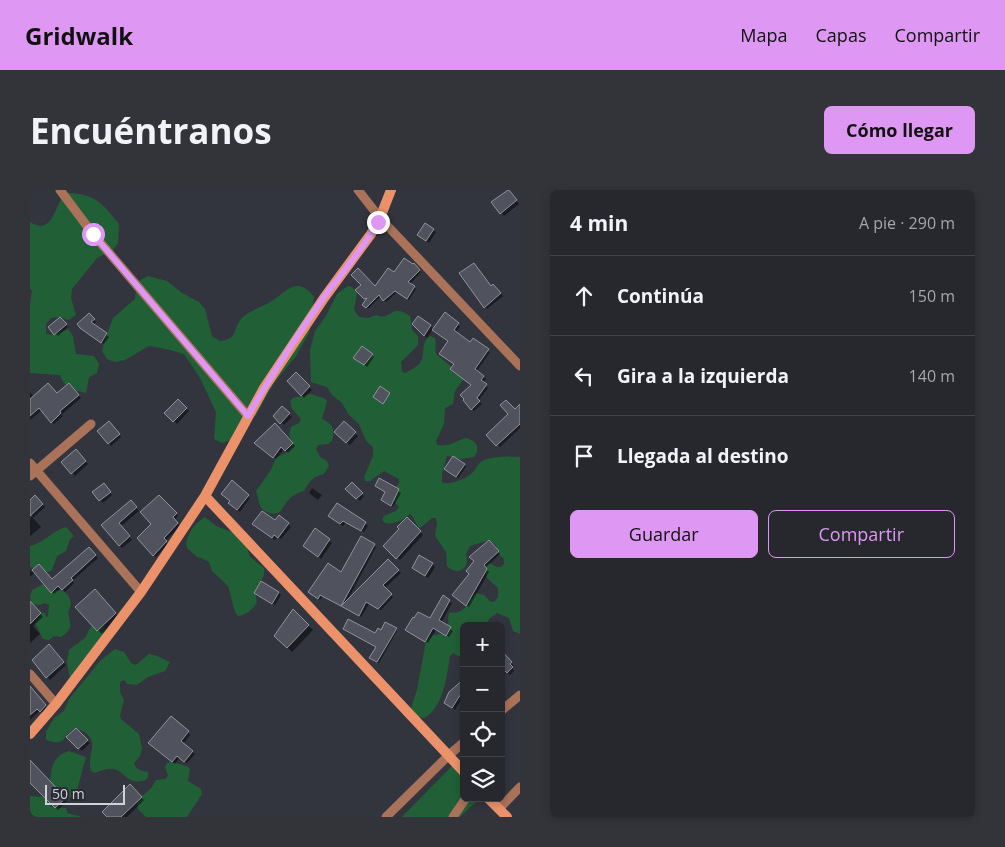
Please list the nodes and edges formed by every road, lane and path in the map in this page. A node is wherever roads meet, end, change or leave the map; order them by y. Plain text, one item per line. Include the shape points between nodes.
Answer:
1 (60, 190) edge
2 (358, 190) edge
3 (391, 190) edge
4 (380, 218) junction
5 (520, 366) edge
6 (248, 416) junction
7 (91, 424) dead end
8 (30, 463) edge
9 (33, 473) edge
10 (205, 496) junction
11 (141, 592) junction
12 (30, 674) edge
13 (520, 695) edge
14 (56, 704) junction
15 (505, 708) edge
16 (30, 734) edge
17 (460, 745) edge
18 (449, 755) junction
19 (460, 767) edge
20 (520, 787) edge
21 (463, 802) edge
22 (492, 802) edge
23 (499, 809) junction
24 (386, 817) edge
25 (452, 817) edge
26 (507, 817) edge

1 - 6 street via 93,234
2 - 4 street
3 - 4 street
4 - 5 street
4 - 6 street via 290,348
6 - 10 street
7 - 9 street
8 - 9 street
9 - 11 street
10 - 11 street
10 - 18 street
11 - 14 street
12 - 14 street
13 - 15 street
14 - 16 street
17 - 18 street
18 - 19 street
18 - 24 street
20 - 23 street
21 - 25 street
22 - 23 street
23 - 26 street

